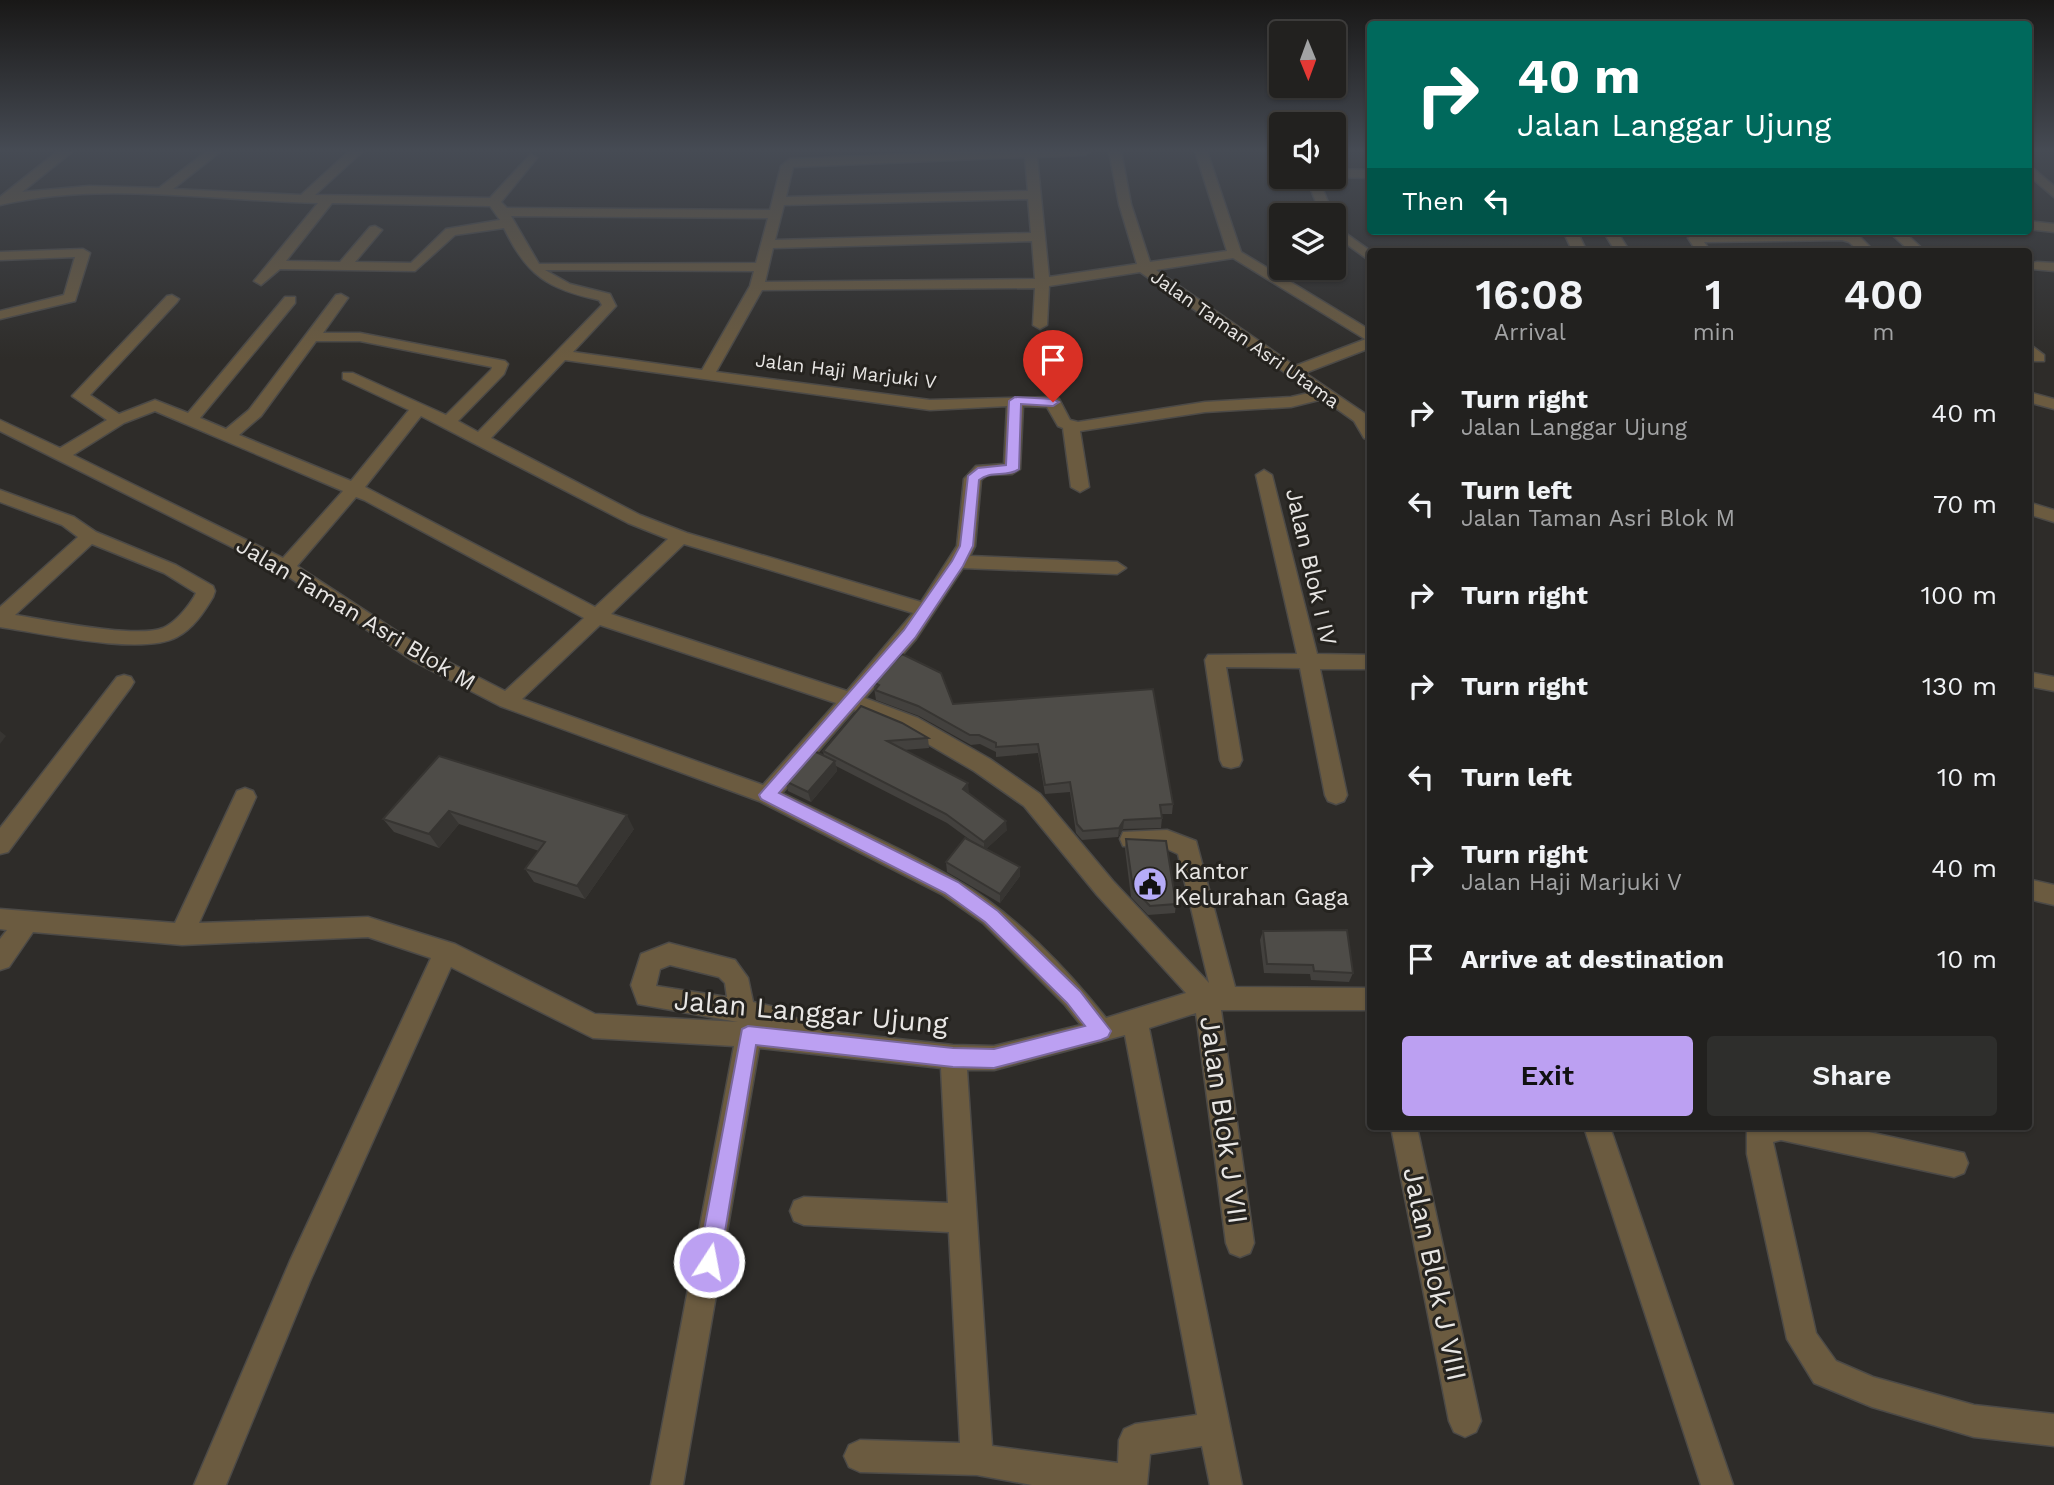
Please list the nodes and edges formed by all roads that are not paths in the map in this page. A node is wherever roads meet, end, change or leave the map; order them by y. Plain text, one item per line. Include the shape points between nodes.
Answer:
1 (311, 220) edge
2 (482, 220) edge
3 (506, 220) edge
4 (774, 220) edge
5 (1036, 220) edge
6 (1130, 220) edge
7 (1224, 220) edge
8 (2032, 225) edge
9 (2054, 228) edge
10 (375, 230) dead end
11 (1900, 235) edge
12 (1613, 236) dead end
13 (1037, 237) junction
14 (1776, 237) junction
15 (1346, 238) edge
16 (767, 244) junction
17 (1620, 248) edge
18 (1701, 248) edge
19 (1786, 248) edge
20 (1864, 248) edge
21 (1914, 248) edge
22 (1235, 254) junction
23 (1367, 255) edge
24 (0, 256) edge
25 (276, 265) junction
26 (545, 266) dead end
27 (2037, 266) dead end
28 (762, 267) junction
29 (2054, 267) edge
30 (342, 268) junction
31 (1144, 269) junction
32 (1042, 280) junction
33 (261, 281) dead end
34 (757, 286) junction
35 (341, 298) dead end
36 (173, 299) dead end
37 (290, 300) dead end
38 (0, 315) edge
39 (1040, 325) dead end
40 (1367, 334) edge
41 (309, 337) junction
42 (1367, 344) edge
43 (559, 355) junction
44 (1293, 372) junction
45 (708, 373) junction
46 (348, 376) dead end
47 (1323, 394) junction
48 (2032, 398) edge
49 (1015, 401) junction
50 (2054, 404) edge
51 (419, 408) junction
52 (1366, 418) edge
53 (191, 419) junction
54 (118, 420) junction
55 (447, 423) junction
56 (0, 425) edge
57 (1072, 426) junction
58 (229, 435) junction
59 (481, 439) junction
60 (62, 454) junction
61 (1264, 475) dead end
62 (1080, 487) dead end
63 (354, 490) junction
64 (0, 496) edge
65 (2032, 509) edge
66 (2054, 516) edge
67 (90, 536) junction
68 (681, 537) junction
69 (958, 562) junction
70 (286, 567) junction
71 (1117, 568) dead end
72 (926, 610) junction
73 (598, 617) junction
74 (0, 619) edge
75 (1309, 662) junction
76 (1367, 662) edge
77 (2032, 680) edge
78 (124, 682) dead end
79 (2054, 684) edge
80 (850, 700) junction
81 (507, 701) junction
82 (1231, 760) dead end
83 (767, 795) junction
84 (1336, 795) dead end
85 (245, 797) dead end
86 (1131, 839) edge
87 (0, 845) edge
88 (2032, 890) edge
89 (2054, 895) edge
90 (0, 919) edge
91 (27, 921) junction
92 (183, 934) junction
93 (446, 952) junction
94 (0, 959) edge
95 (1216, 997) junction
96 (1367, 999) edge
97 (1135, 1021) junction
98 (745, 1022) junction
99 (1101, 1031) junction
100 (953, 1058) junction
101 (1405, 1130) edge
102 (1598, 1130) edge
103 (1764, 1130) edge
104 (1795, 1130) edge
105 (1954, 1163) dead end
106 (804, 1211) dead end
107 (962, 1218) junction
108 (1240, 1243) dead end
109 (1465, 1422) dead end
110 (1216, 1428) junction
111 (2054, 1430) edge
112 (860, 1456) dead end
113 (977, 1459) junction
114 (210, 1485) edge
115 (667, 1485) edge
116 (1226, 1485) edge
117 (1717, 1485) edge

1 - 25 street
2 - 30 street via 451,232 415,267
3 - 43 street via 532,267 546,280 609,302
4 - 16 street
5 - 13 street
6 - 31 street, Jalan Taman Asri Utama
7 - 22 street
8 - 9 street
10 - 30 street
11 - 21 street
12 - 17 street
13 - 16 street
13 - 32 street
14 - 18 street via 1693,239
14 - 19 street
14 - 20 street via 1854,239
15 - 23 street
16 - 28 street
22 - 31 street
22 - 40 street
24 - 38 street via 83,253 70,298
25 - 30 street
25 - 33 street
26 - 28 street
27 - 29 street
28 - 34 street
31 - 32 street
31 - 44 street, Jalan Taman Asri Utama
32 - 34 street via 1026,285
32 - 39 street
34 - 45 street
35 - 41 street
36 - 54 street via 80,396
37 - 53 street
41 - 55 street via 360,337 500,364 499,371
41 - 58 street via 256,413
42 - 44 street
43 - 45 street, Jalan Haji Marjuki V
43 - 59 street
44 - 47 street, Jalan Taman Asri Utama
45 - 49 street, Jalan Haji Marjuki V via 920,405
46 - 51 street
47 - 52 street, Jalan Taman Asri Utama
47 - 57 street via 1291,402 1205,407
48 - 50 street
49 - 57 street, Jalan Haji Marjuki V via 1053,402 1064,423
49 - 69 street via 1012,469 982,470 973,479 966,546
51 - 55 street
51 - 63 street
53 - 54 street via 155,405
53 - 58 street
54 - 60 street
55 - 59 street
56 - 60 street, Jalan Taman Asri Blok M
57 - 62 street
58 - 63 street
59 - 68 street via 634,519
60 - 70 street, Jalan Taman Asri Blok M
61 - 75 street, Jalan Blok I IV
63 - 70 street
63 - 73 street
64 - 67 street via 68,521
65 - 66 street
67 - 74 street
67 - 74 street via 170,569 206,591 177,628 165,635 110,634
68 - 72 street
68 - 73 street
69 - 71 street
69 - 72 street
70 - 81 street, Jalan Taman Asri Blok M via 420,656
72 - 80 street
73 - 80 street
73 - 81 street
75 - 76 street
75 - 82 street, Jalan Blok I IV via 1215,660
75 - 84 street
77 - 79 street
78 - 87 street
80 - 83 street
80 - 95 street via 911,724 1032,800 1105,888
81 - 83 street, Jalan Taman Asri Blok M
83 - 99 street, Jalan Taman Asri Blok M via 951,888 981,909 1074,997
85 - 92 street
86 - 95 street, Jalan Blok J VII via 1167,839 1188,848
88 - 89 street
90 - 91 street, Jalan Langgar Ujung
91 - 92 street, Jalan Langgar Ujung
91 - 94 street
92 - 93 street, Jalan Langgar Ujung via 368,927
93 - 98 street, Jalan Langgar Ujung via 593,1026
93 - 114 street via 300,1271
95 - 96 street, Jalan Langgar Ujung
95 - 97 street, Jalan Langgar Ujung
95 - 108 street, Jalan Blok J VII
97 - 99 street, Jalan Langgar Ujung
97 - 110 street
98 - 100 street, Jalan Langgar Ujung via 810,1041
98 - 115 street
99 - 100 street, Jalan Langgar Ujung via 994,1058
100 - 107 street
101 - 109 street, Jalan Blok J VIII
102 - 117 street
103 - 111 street via 1759,1131 1761,1154 1802,1339 1825,1372 1872,1392 1974,1420
104 - 105 street
106 - 107 street
107 - 113 street
110 - 113 street via 1135,1440 1133,1480
110 - 116 street
112 - 113 street

